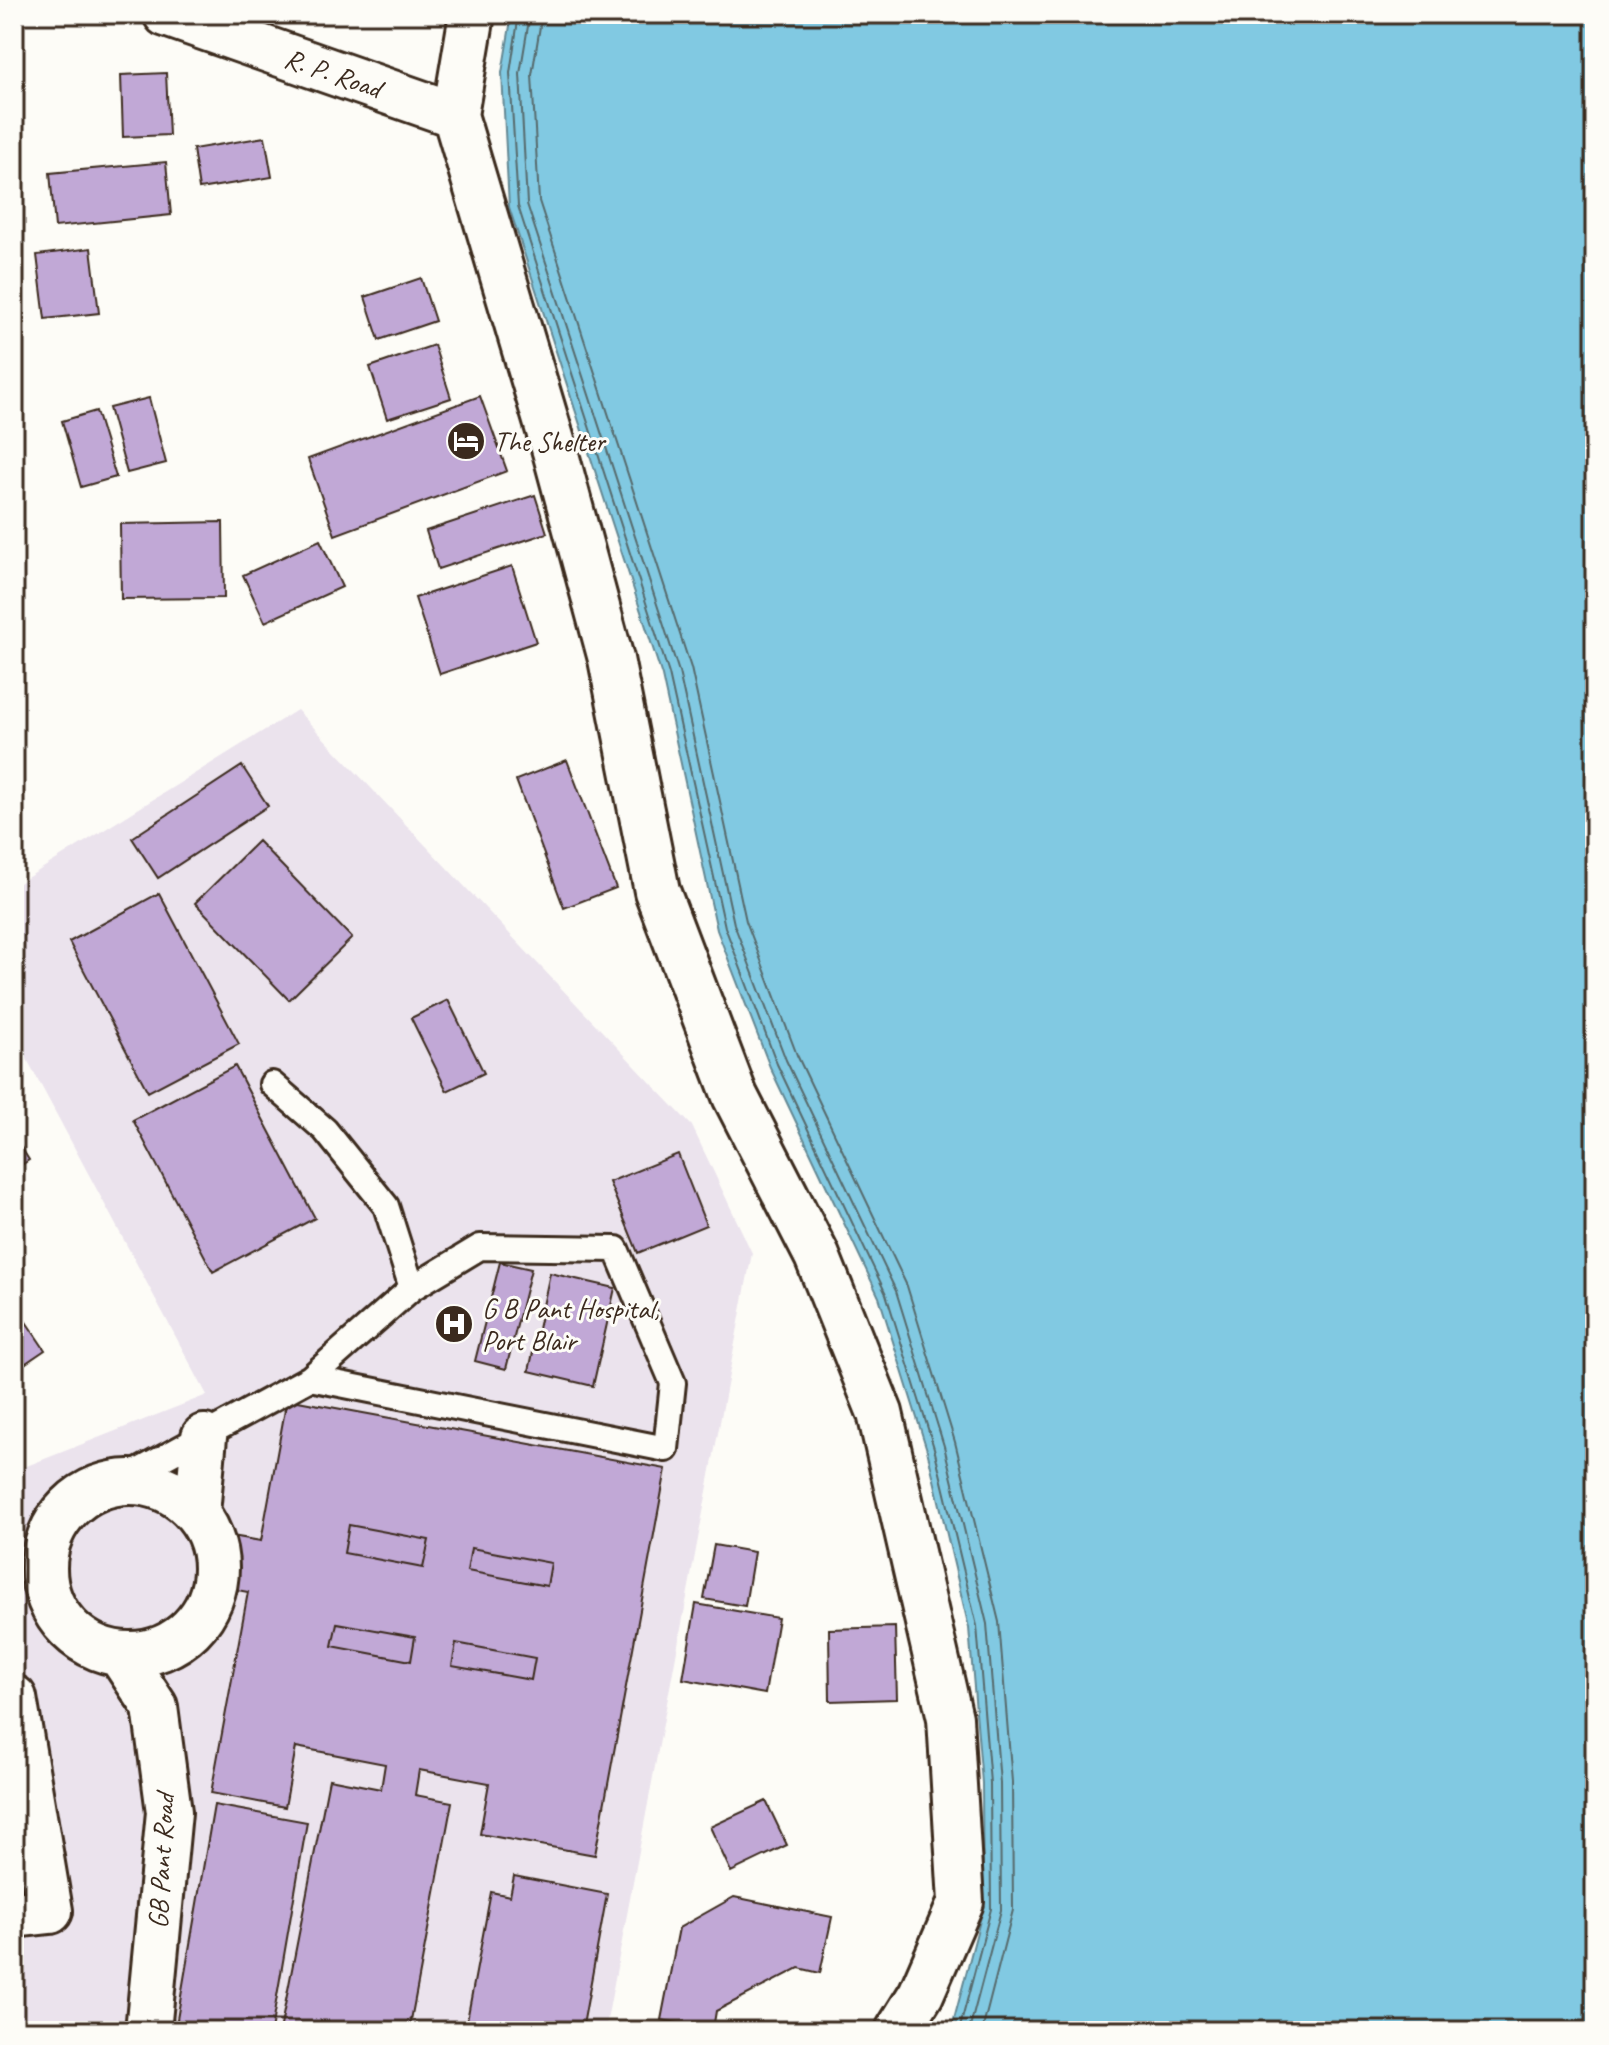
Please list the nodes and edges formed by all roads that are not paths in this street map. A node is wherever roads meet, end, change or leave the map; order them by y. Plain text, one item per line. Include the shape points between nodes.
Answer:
1 (166, 14) edge
2 (472, 14) edge
3 (455, 115) junction
4 (272, 1084) dead end
5 (412, 1288) junction
6 (310, 1378) junction
7 (204, 1437) junction
8 (119, 1482) junction
9 (197, 1513) junction
10 (30, 1588) edge
11 (120, 1654) junction
12 (14, 1698) edge
13 (14, 1915) edge
14 (148, 2031) edge
15 (898, 2031) edge

1 - 3 street, R. P. Road
2 - 3 street
3 - 15 street via 611,659 657,891 735,1096 817,1256 880,1413 950,1718 961,1902 921,1994
4 - 5 lane via 325,1130 386,1206
5 - 6 lane
5 - 6 lane via 480,1247 616,1249 673,1383 666,1449
6 - 7 lane
7 - 8 lane
7 - 9 street
8 - 9 street via 147,1483 175,1494
8 - 10 street via 91,1491 67,1509
9 - 11 street via 211,1538 217,1567 212,1596 198,1622 176,1642 150,1653
10 - 11 street via 74,1634 96,1648
11 - 14 street, GB Pant Road via 155,1707 169,1812
12 - 13 street via 50,1911

